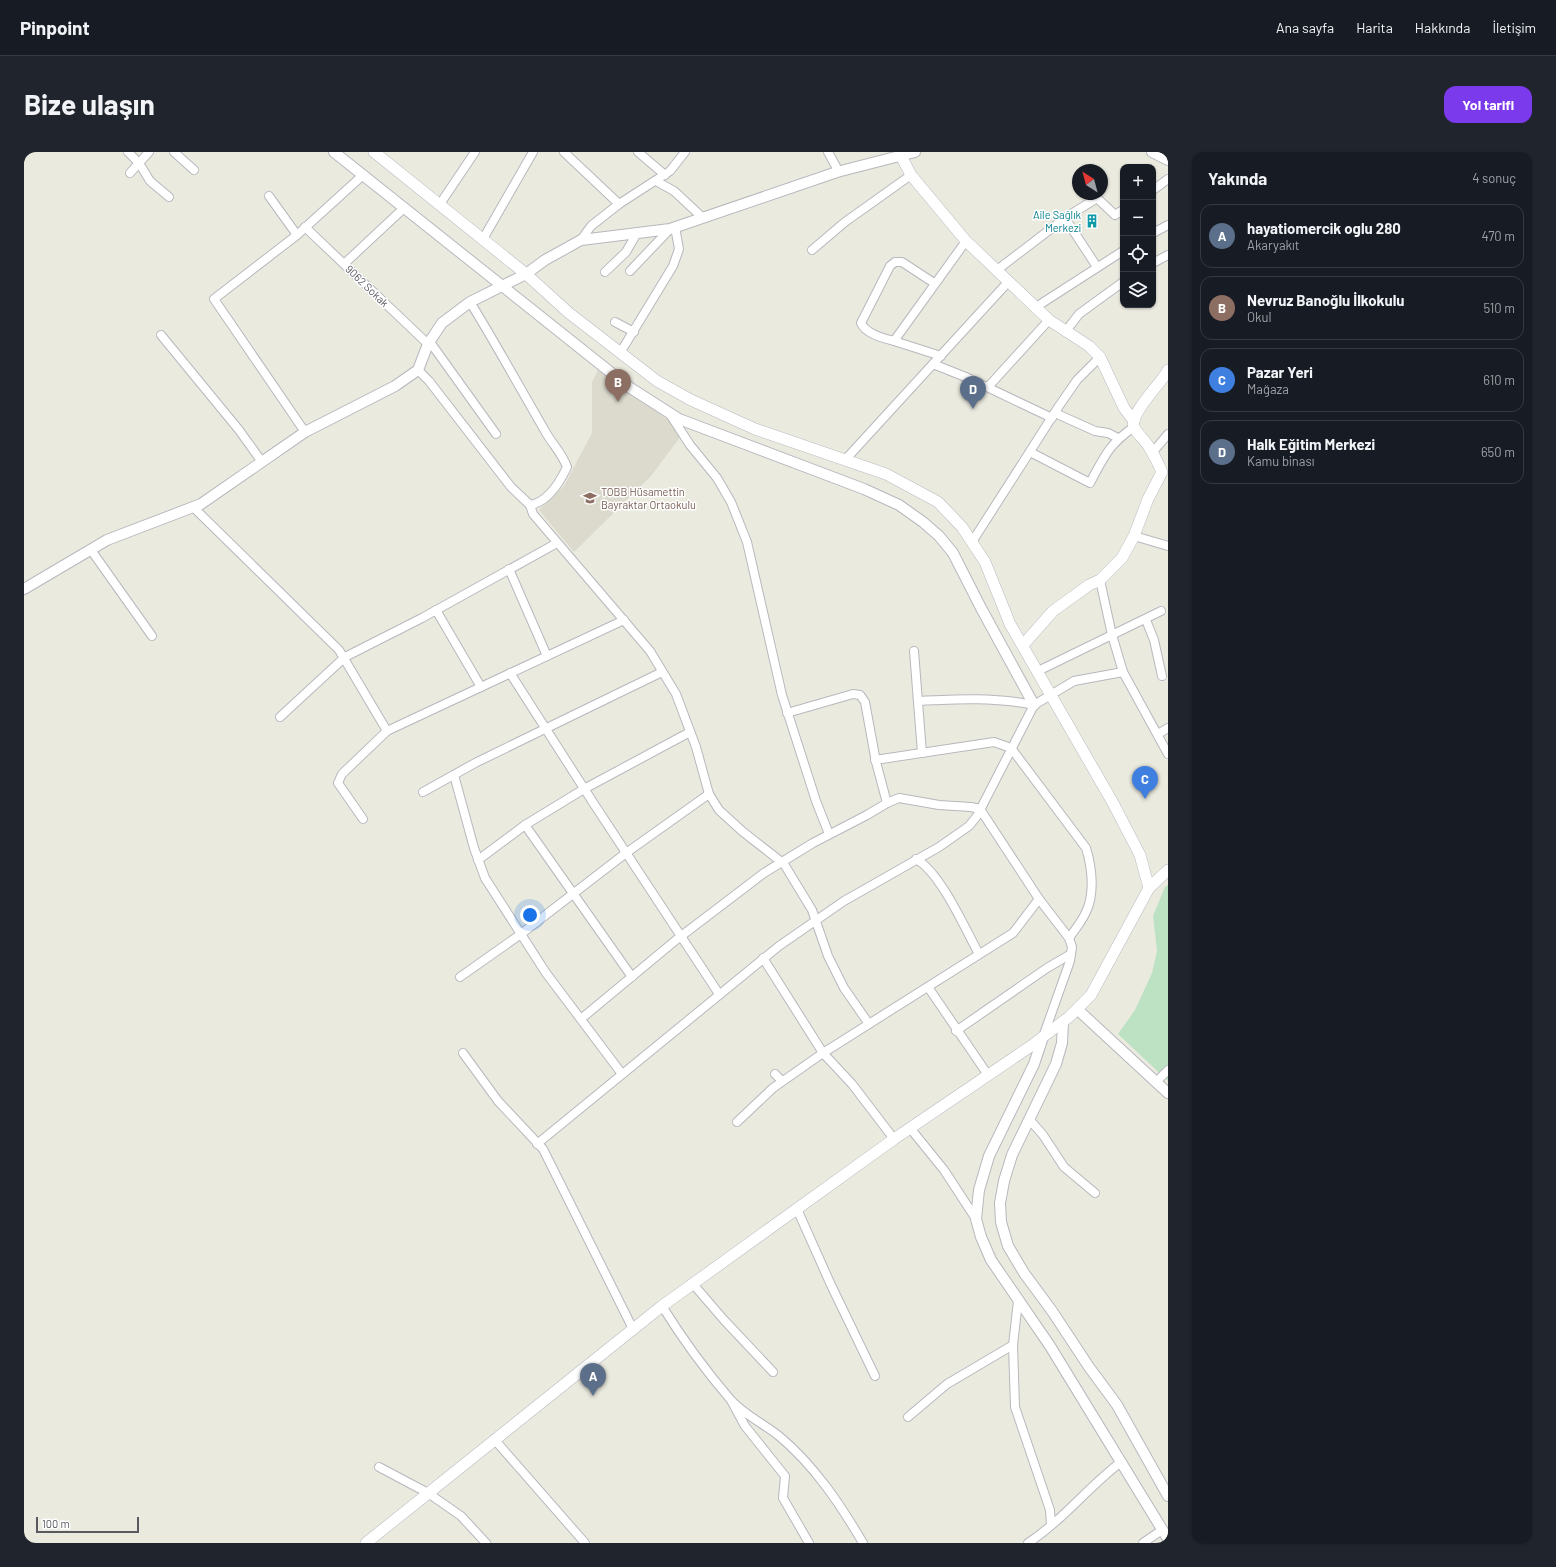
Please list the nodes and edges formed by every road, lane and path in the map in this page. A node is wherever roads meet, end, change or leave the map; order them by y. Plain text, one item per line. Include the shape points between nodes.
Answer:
1 (128, 152) edge
2 (149, 152) edge
3 (174, 152) edge
4 (334, 152) edge
5 (374, 152) edge
6 (475, 152) edge
7 (533, 152) edge
8 (564, 152) edge
9 (638, 152) edge
10 (684, 152) edge
11 (828, 152) edge
12 (915, 152) edge
13 (1152, 152) edge
14 (901, 154) edge
15 (1168, 160) edge
16 (139, 163) junction
17 (194, 170) dead end
18 (840, 172) junction
19 (130, 173) dead end
20 (363, 175) junction
21 (666, 175) junction
22 (911, 175) junction
23 (1168, 179) edge
24 (656, 181) junction
25 (1156, 188) edge
26 (270, 196) dead end
27 (169, 197) dead end
28 (440, 204) junction
29 (619, 204) junction
30 (404, 208) junction
31 (1120, 212) edge
32 (703, 218) junction
33 (1065, 218) junction
34 (1168, 225) edge
35 (306, 227) junction
36 (672, 228) junction
37 (1156, 231) edge
38 (637, 233) junction
39 (297, 235) junction
40 (483, 239) junction
41 (580, 240) junction
42 (966, 241) junction
43 (812, 250) dead end
44 (1120, 253) edge
45 (1168, 254) edge
46 (1156, 262) edge
47 (344, 264) junction
48 (1097, 267) junction
49 (997, 270) junction
50 (630, 271) dead end
51 (605, 272) dead end
52 (526, 274) junction
53 (1009, 281) junction
54 (934, 283) junction
55 (1120, 284) edge
56 (501, 285) junction
57 (470, 302) junction
58 (1036, 307) junction
59 (1049, 320) junction
60 (615, 322) dead end
61 (1066, 331) junction
62 (634, 332) junction
63 (160, 335) dead end
64 (894, 341) junction
65 (429, 343) junction
66 (620, 352) junction
67 (941, 356) junction
68 (1100, 357) junction
69 (933, 364) junction
70 (418, 370) junction
71 (1168, 370) edge
72 (988, 387) junction
73 (670, 414) junction
74 (1053, 415) junction
75 (1134, 424) junction
76 (305, 432) junction
77 (496, 434) dead end
78 (1168, 434) edge
79 (1118, 438) junction
80 (1030, 452) junction
81 (1152, 453) junction
82 (845, 460) junction
83 (262, 462) junction
84 (1165, 471) edge
85 (530, 505) junction
86 (193, 507) junction
87 (1134, 536) junction
88 (972, 542) junction
89 (557, 543) junction
90 (1168, 546) edge
91 (91, 550) junction
92 (509, 569) junction
93 (1100, 580) junction
94 (24, 589) edge
95 (436, 610) junction
96 (1161, 611) dead end
97 (624, 620) junction
98 (1146, 620) junction
99 (1112, 635) junction
100 (152, 636) dead end
101 (1023, 645) junction
102 (914, 651) dead end
103 (547, 656) junction
104 (345, 657) junction
105 (1038, 671) junction
106 (662, 672) junction
107 (1123, 672) junction
108 (510, 673) junction
109 (1162, 676) dead end
110 (481, 687) junction
111 (1051, 693) junction
112 (918, 701) junction
113 (1034, 705) junction
114 (787, 713) junction
115 (280, 717) dead end
116 (1168, 728) edge
117 (546, 729) junction
118 (387, 731) junction
119 (690, 732) junction
120 (1158, 734) junction
121 (1011, 748) junction
122 (922, 752) junction
123 (1168, 754) edge
124 (875, 760) junction
125 (454, 774) junction
126 (584, 789) junction
127 (423, 792) dead end
128 (709, 794) junction
129 (888, 803) junction
130 (980, 810) junction
131 (364, 819) dead end
132 (525, 825) junction
133 (829, 834) junction
134 (626, 853) junction
135 (478, 860) junction
136 (916, 860) junction
137 (781, 862) junction
138 (1168, 870) edge
139 (1149, 888) junction
140 (572, 894) junction
141 (1039, 899) junction
142 (815, 920) junction
143 (521, 934) junction
144 (681, 936) junction
145 (1069, 938) junction
146 (979, 954) junction
147 (1071, 954) junction
148 (763, 958) junction
149 (460, 977) dead end
150 (632, 977) junction
151 (928, 987) junction
152 (719, 994) junction
153 (1077, 1009) junction
154 (582, 1018) junction
155 (1063, 1022) junction
156 (869, 1024) junction
157 (956, 1031) junction
158 (1043, 1037) junction
159 (463, 1053) dead end
160 (823, 1053) junction
161 (1168, 1070) edge
162 (622, 1074) junction
163 (775, 1074) dead end
164 (988, 1075) junction
165 (782, 1081) junction
166 (1156, 1082) junction
167 (1168, 1093) edge
168 (1029, 1119) junction
169 (737, 1122) dead end
170 (910, 1128) junction
171 (894, 1139) junction
172 (537, 1144) junction
173 (1095, 1193) dead end
174 (797, 1209) junction
175 (976, 1219) junction
176 (693, 1284) junction
177 (1018, 1301) junction
178 (662, 1306) junction
179 (633, 1329) junction
180 (1013, 1345) junction
181 (773, 1372) dead end
182 (875, 1376) dead end
183 (732, 1400) junction
184 (908, 1417) dead end
185 (494, 1439) junction
186 (1121, 1462) junction
187 (379, 1467) dead end
188 (428, 1493) junction
189 (1168, 1496) edge
190 (1051, 1525) junction
191 (1162, 1530) junction
192 (1168, 1539) edge
193 (366, 1543) edge
194 (486, 1543) edge
195 (584, 1543) edge
196 (809, 1543) edge
197 (863, 1543) edge
198 (1028, 1543) edge
199 (1143, 1543) edge

1 - 16 street
2 - 16 street
3 - 17 street
4 - 20 street
5 - 28 main road
6 - 28 street
7 - 40 street
8 - 29 street
9 - 21 street
10 - 21 street
11 - 18 street
12 - 14 street
13 - 15 street
14 - 18 street
14 - 22 main road
16 - 19 street
16 - 27 street via 150,181
18 - 32 street
20 - 30 street
20 - 35 street
21 - 24 street
22 - 42 main road
22 - 43 street via 844,222
23 - 25 street
24 - 29 street
24 - 32 street via 674,191
26 - 39 street
28 - 40 main road
29 - 41 street via 591,226
30 - 47 street
30 - 56 street
31 - 33 street via 1115,216 1097,198
32 - 36 street
33 - 48 street
33 - 49 street
34 - 37 street
35 - 39 street
35 - 47 street, 9062 Sokak
36 - 38 street
36 - 50 street
36 - 62 street via 679,249 673,266
38 - 41 street
38 - 51 street via 626,252
39 - 76 street via 214,299
40 - 52 main road
41 - 52 street
42 - 49 main road
42 - 54 street
44 - 48 street
45 - 46 street
47 - 65 street, 9062 Sokak
48 - 58 street
49 - 53 main road
52 - 56 street
52 - 66 main road via 569,313
53 - 58 main road
53 - 67 street
54 - 64 street
54 - 64 street via 902,262 895,262 890,266 861,323 863,328
55 - 61 street via 1079,314
56 - 57 street
56 - 73 street via 629,387
57 - 65 street via 442,323
57 - 85 street via 546,433 564,456 567,467 556,486
58 - 59 main road
59 - 61 main road
59 - 72 street
60 - 62 street
61 - 68 main road via 1089,346
62 - 66 street
63 - 83 street via 239,430
64 - 67 street
65 - 70 street
65 - 77 street, 9062 Sokak
66 - 82 main road via 658,382 690,400 755,429
67 - 69 street
68 - 74 street via 1077,380
68 - 75 main road
69 - 72 street
69 - 82 street
70 - 76 street via 395,386
70 - 85 street via 429,380 511,487
71 - 75 main road via 1141,406
72 - 74 street
73 - 113 street via 727,439 864,489 899,505 923,522 953,553
73 - 114 street via 690,445 717,478 731,502 747,542 764,624
74 - 79 street
74 - 80 street
75 - 79 street
75 - 81 main road
76 - 83 street
78 - 81 street
79 - 80 street via 1108,450 1090,483
80 - 88 street
81 - 84 main road
82 - 88 main road via 886,474 938,502 962,527
83 - 86 street
84 - 87 main road via 1148,499
85 - 89 street via 533,514
86 - 91 street via 108,540
86 - 104 street
87 - 90 street
87 - 93 main road via 1122,558
88 - 101 main road via 985,562 1010,624
89 - 92 street
89 - 97 street
91 - 94 street
91 - 100 street
92 - 95 street
92 - 103 street
93 - 99 street
93 - 101 main road via 1053,611
95 - 104 street
95 - 110 street
96 - 98 street
97 - 103 street
97 - 106 street via 650,651
98 - 99 street
98 - 109 street via 1154,640
99 - 105 street
99 - 107 street
101 - 105 main road
102 - 112 street
103 - 108 street
104 - 115 street
104 - 118 street
105 - 111 main road
106 - 117 street
106 - 119 street via 676,694
107 - 111 street via 1074,681
107 - 120 street
108 - 110 street
108 - 117 street
110 - 118 street
111 - 113 street
111 - 139 main road via 1140,855
112 - 113 street via 980,698
112 - 122 street
113 - 121 street
114 - 124 street via 853,694 860,695 865,702
114 - 133 street
116 - 120 street
117 - 125 street
117 - 126 street
118 - 131 street via 342,774 338,783
119 - 126 street
119 - 128 street
120 - 123 street
121 - 122 street via 994,742
121 - 130 street
121 - 145 street via 1086,848 1090,863 1090,899 1086,912
122 - 124 street
124 - 129 street
125 - 127 street
125 - 135 street
126 - 132 street
126 - 134 street
128 - 134 street
128 - 137 street via 719,810
129 - 130 street via 899,798
129 - 133 street
130 - 136 street via 969,826
130 - 141 street
132 - 135 street
132 - 140 street
133 - 137 street
134 - 140 street
134 - 144 street
135 - 143 street via 485,878
136 - 142 street
136 - 146 street via 925,864 950,899
137 - 142 street via 812,910
137 - 144 street
138 - 139 main road
139 - 153 main road via 1091,995
140 - 143 street
140 - 150 street
141 - 145 street
141 - 146 street via 1013,933
142 - 148 street
142 - 156 street via 828,956 844,988
143 - 149 street
143 - 154 street via 546,972
144 - 150 street
144 - 152 street
145 - 147 street
146 - 151 street
147 - 157 street
147 - 158 street
148 - 152 street
148 - 160 street
150 - 154 street
151 - 156 street
151 - 157 street
152 - 162 street
153 - 155 main road
153 - 166 street
154 - 162 street
155 - 158 main road
155 - 168 street via 1062,1043 1056,1064
156 - 160 street
157 - 164 street
158 - 164 main road
158 - 175 street via 1034,1064 989,1156 979,1190
159 - 172 street via 498,1101
160 - 165 street
160 - 171 street via 852,1084
161 - 166 street
162 - 172 street
163 - 165 street
164 - 170 main road
165 - 169 street
166 - 167 street
168 - 173 street via 1064,1167
168 - 189 street via 1012,1155 1000,1203 1008,1246 1024,1273 1117,1405
170 - 171 main road
170 - 175 street via 944,1170
171 - 174 main road
172 - 179 street via 543,1149 556,1173
174 - 176 main road
174 - 182 street
175 - 177 street via 991,1260
176 - 178 main road
176 - 181 street
177 - 180 street
177 - 186 street via 1050,1346
178 - 179 main road
178 - 183 street via 679,1333
179 - 185 main road
180 - 184 street via 947,1384
180 - 190 street via 1015,1408 1050,1510
183 - 196 street via 745,1426 785,1476 783,1498
183 - 197 street via 779,1437 812,1468
185 - 188 main road
185 - 195 street
186 - 190 street
186 - 191 street
187 - 188 street
188 - 193 main road
188 - 194 street via 461,1516
190 - 198 street
191 - 192 street
191 - 199 street

